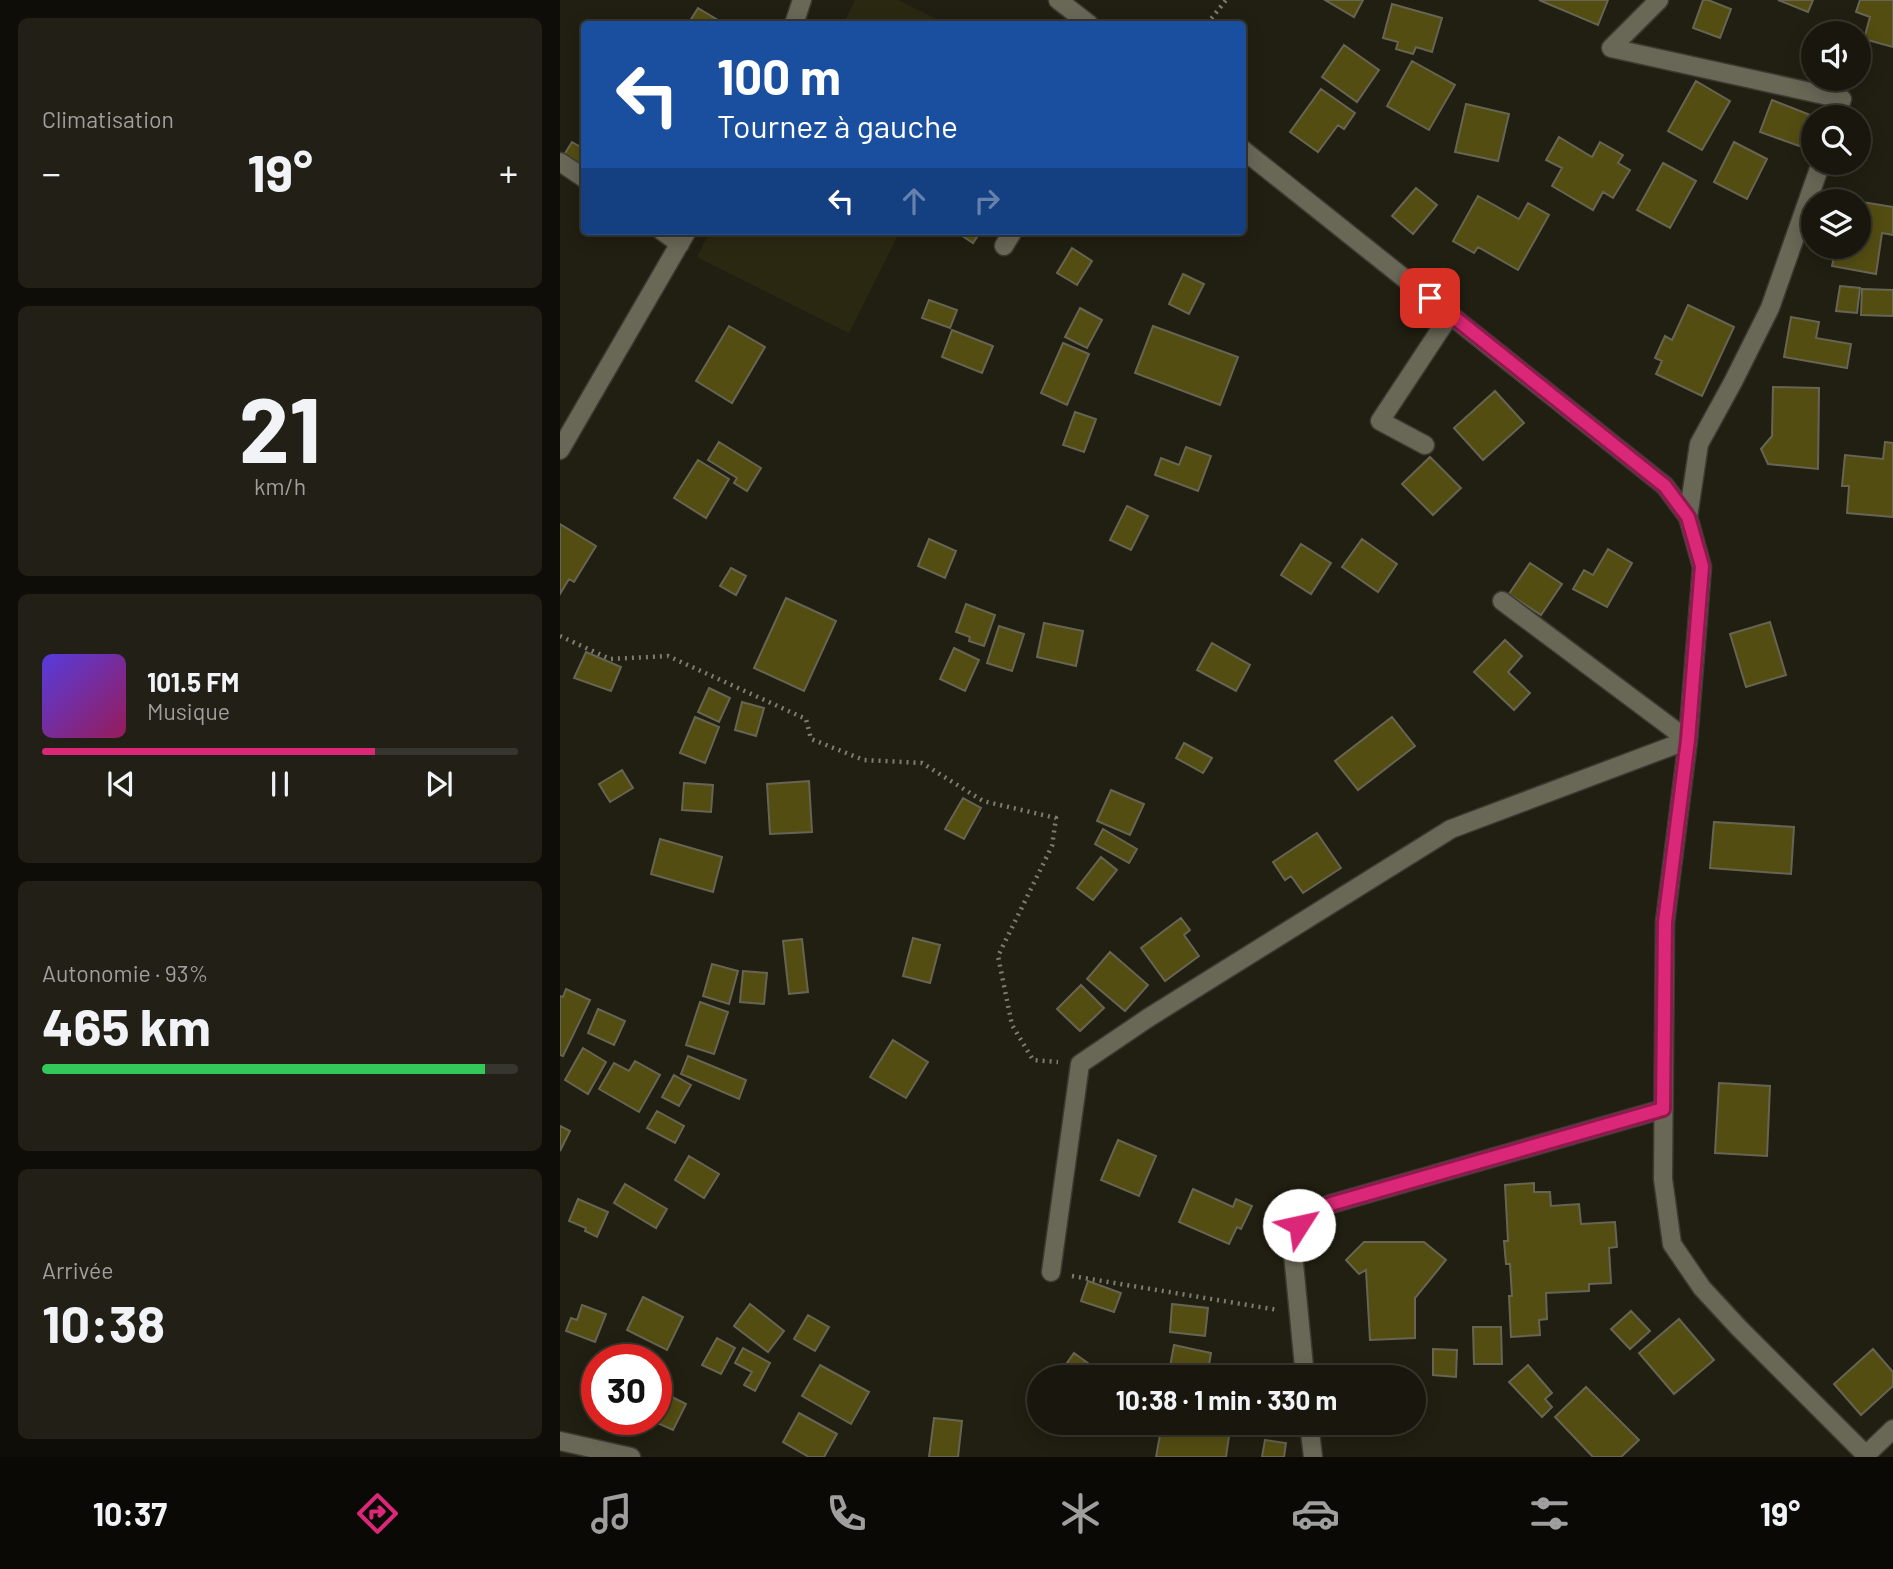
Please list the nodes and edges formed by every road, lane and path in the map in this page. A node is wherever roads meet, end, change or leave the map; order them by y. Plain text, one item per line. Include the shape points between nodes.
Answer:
1 (802, 0) edge
2 (1058, 0) edge
3 (1226, 0) edge
4 (1659, 0) edge
5 (795, 21) edge
6 (1085, 21) edge
7 (1209, 21) edge
8 (1840, 105) edge
9 (1246, 152) edge
10 (560, 162) edge
11 (1817, 175) edge
12 (581, 176) edge
13 (684, 237) edge
14 (1450, 315) junction
15 (1425, 445) dead end
16 (560, 450) edge
17 (1688, 517) junction
18 (1502, 601) dead end
19 (560, 636) edge
20 (1688, 740) junction
21 (1080, 1064) junction
22 (1663, 1109) junction
23 (1051, 1272) joint
24 (1298, 1313) junction
25 (1304, 1365) edge
26 (1893, 1429) edge
27 (1310, 1435) edge
28 (560, 1441) edge
29 (1867, 1456) edge
30 (631, 1457) edge
31 (1313, 1457) edge

1 - 5 street
2 - 6 street
3 - 7 path
4 - 8 street via 1611,48 1842,99
9 - 14 street
10 - 12 street
11 - 17 street via 1770,308 1699,444
13 - 16 street
14 - 15 street via 1380,421
14 - 17 street via 1665,486
17 - 20 street via 1702,566
18 - 20 street
19 - 21 path via 610,659 668,656 806,719 810,739 864,760 922,763 983,801 1056,818 1052,846 998,956 1012,1025 1033,1060
20 - 21 street via 1451,829
20 - 22 street via 1665,922
21 - 23 street
22 - 24 street via 1313,1211 1299,1225 1292,1243
22 - 29 street via 1663,1179 1672,1244 1702,1288
23 - 24 path
24 - 25 street
26 - 29 street
27 - 31 street
28 - 30 street

